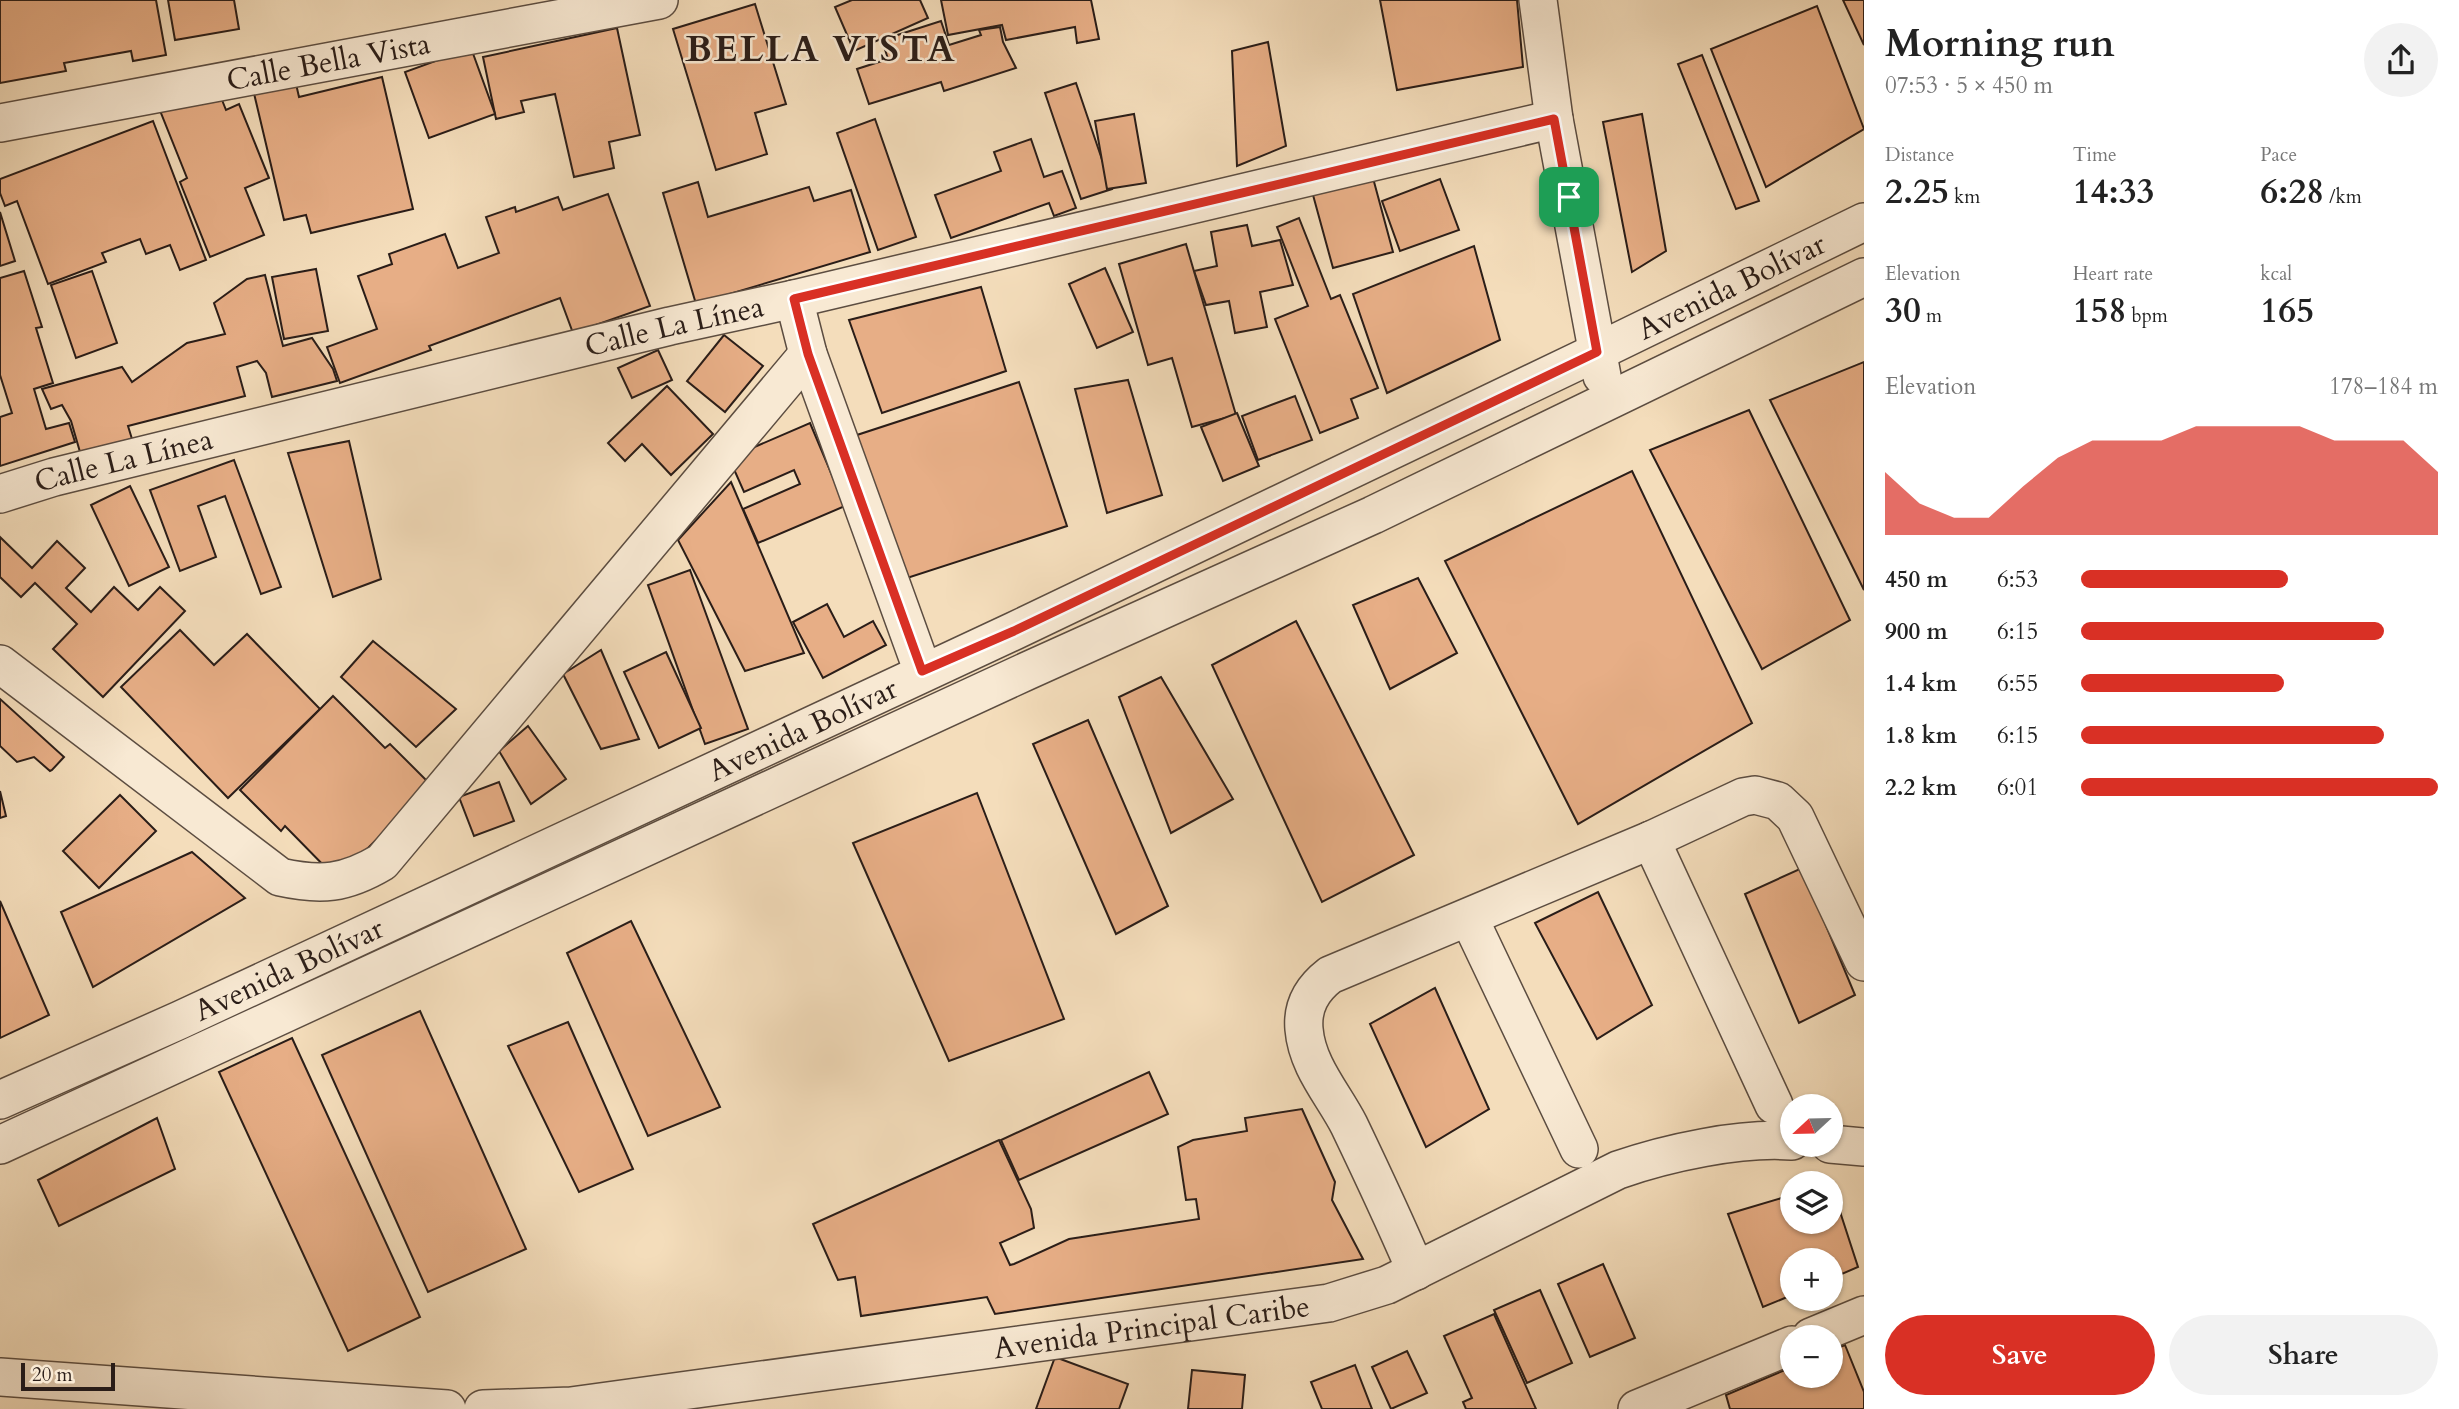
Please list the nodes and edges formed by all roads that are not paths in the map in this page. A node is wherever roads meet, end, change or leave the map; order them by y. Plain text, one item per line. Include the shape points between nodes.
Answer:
1 (659, 0) edge
2 (1538, 0) edge
3 (1554, 119) junction
4 (0, 123) edge
5 (1864, 222) edge
6 (1861, 285) edge
7 (794, 299) junction
8 (1597, 352) junction
9 (808, 354) junction
10 (1607, 401) junction
11 (0, 494) edge
12 (0, 664) edge
13 (922, 671) junction
14 (1651, 840) junction
15 (1469, 918) junction
16 (1864, 962) edge
17 (0, 1100) edge
18 (1774, 1105) dead end
19 (1780, 1141) edge
20 (0, 1145) edge
21 (1843, 1145) edge
22 (1864, 1147) edge
23 (1579, 1149) dead end
24 (1416, 1271) junction
25 (1864, 1315) edge
26 (1840, 1325) edge
27 (1780, 1350) edge
28 (0, 1377) edge
29 (447, 1409) edge
30 (483, 1409) edge
31 (1637, 1409) edge

1 - 4 street, Calle Bella Vista
2 - 3 street
3 - 7 street, Calle La Línea
3 - 8 street
5 - 8 street, Avenida Bolívar
6 - 10 street, Avenida Bolívar
7 - 9 street
7 - 11 street, Calle La Línea via 81,470
8 - 10 street
8 - 13 street, Avenida Bolívar
9 - 12 street via 382,862 345,881 318,884 280,877
9 - 13 street
10 - 20 street, Avenida Bolívar via 1373,515
13 - 17 street, Avenida Bolívar
14 - 15 street
14 - 16 street via 1743,797 1777,801 1795,817
14 - 18 street
15 - 23 street
15 - 24 street via 1330,975 1313,990 1304,1014 1311,1059 1348,1122
19 - 24 street, Avenida Principal Caribe via 1742,1142 1644,1161
21 - 22 street
24 - 30 street, Avenida Principal Caribe via 1329,1303 571,1406
25 - 26 street
27 - 31 street
28 - 29 street

